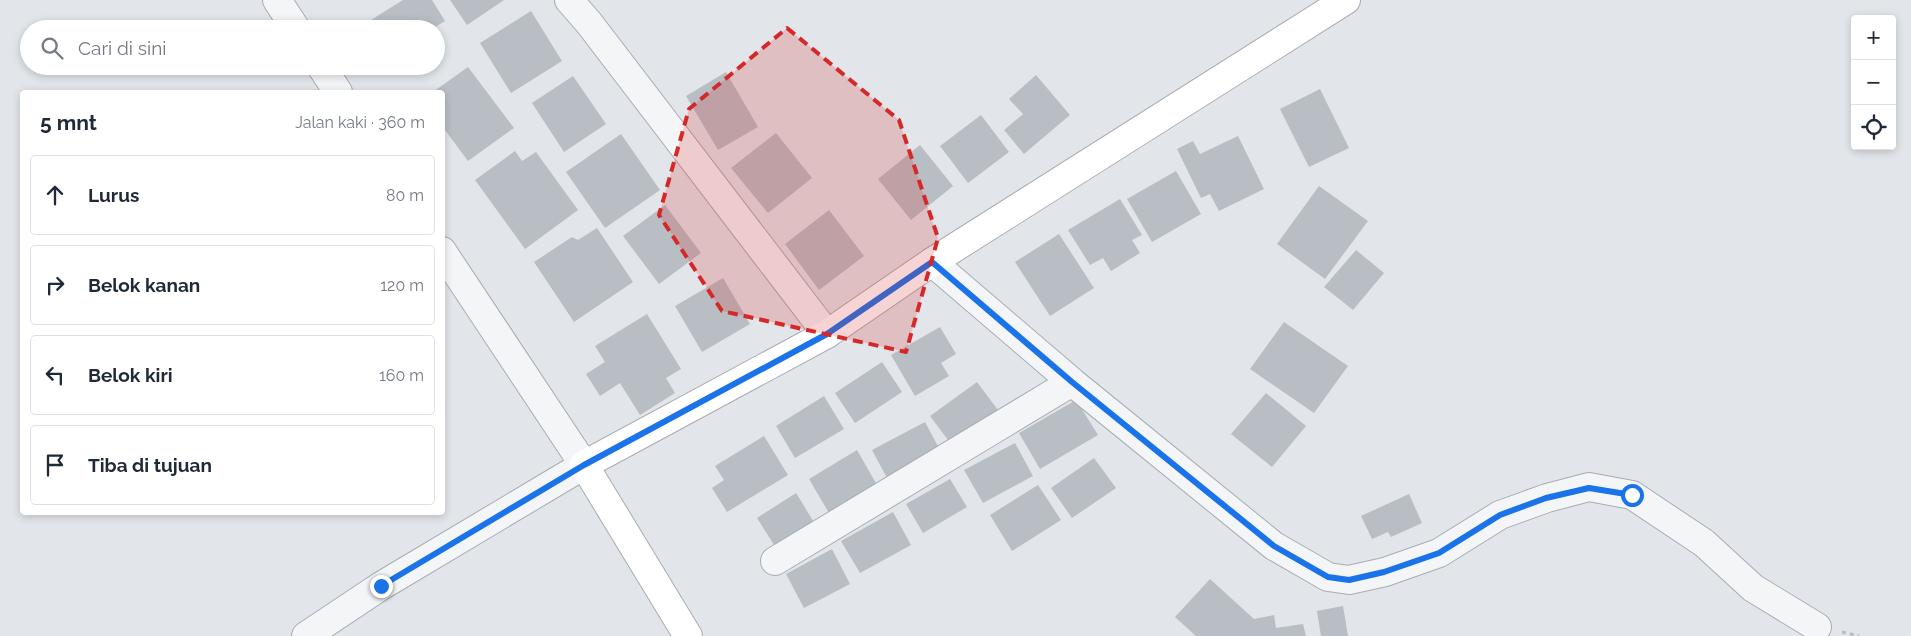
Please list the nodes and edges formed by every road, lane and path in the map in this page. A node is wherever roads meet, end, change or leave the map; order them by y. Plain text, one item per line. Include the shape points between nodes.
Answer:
1 (277, 0) edge
2 (569, 0) edge
3 (1346, 0) edge
4 (290, 20) edge
5 (327, 75) edge
6 (337, 90) edge
7 (445, 256) edge
8 (932, 262) junction
9 (827, 334) junction
10 (1072, 382) junction
11 (584, 465) junction
12 (775, 561) dead end
13 (1817, 627) dead end
14 (306, 636) edge
15 (688, 636) edge

1 - 4 street
2 - 9 street
3 - 8 main road
5 - 6 street
7 - 11 street
8 - 9 main road
8 - 10 street
9 - 11 main road
10 - 12 street
10 - 13 street via 1274,546 1328,577 1349,580 1384,572 1439,553 1500,515 1546,498 1589,488 1632,495 1704,542 1753,588
11 - 14 street via 381,586
11 - 15 main road

